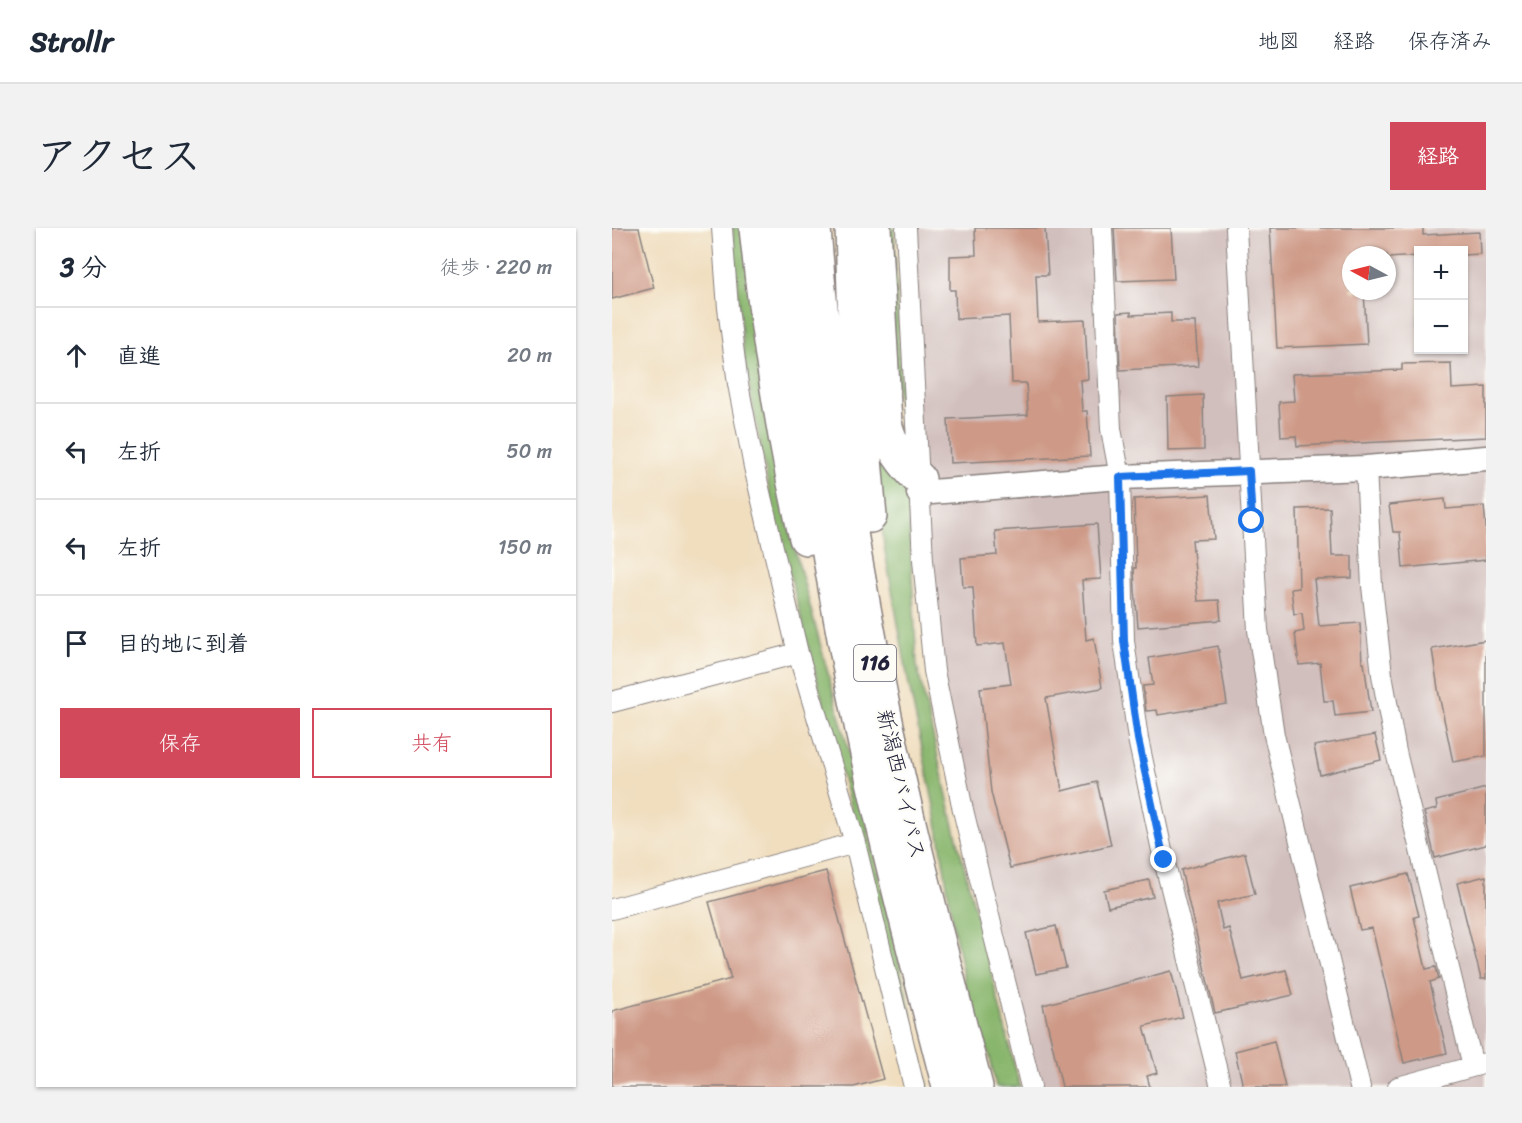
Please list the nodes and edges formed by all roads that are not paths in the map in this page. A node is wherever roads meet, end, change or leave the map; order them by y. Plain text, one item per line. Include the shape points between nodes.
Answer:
1 (722, 228) edge
2 (756, 228) edge
3 (852, 228) edge
4 (874, 228) edge
5 (906, 228) edge
6 (1101, 228) edge
7 (1236, 228) edge
8 (801, 231) edge
9 (1486, 458) edge
10 (1365, 468) junction
11 (1249, 471) junction
12 (1120, 477) junction
13 (919, 486) junction
14 (798, 653) junction
15 (612, 702) edge
16 (863, 735) junction
17 (855, 843) junction
18 (924, 885) junction
19 (612, 909) edge
20 (1479, 1065) edge
21 (914, 1087) edge
22 (949, 1087) edge
23 (976, 1087) edge
24 (1031, 1087) edge
25 (1221, 1087) edge
26 (1360, 1087) edge
27 (1398, 1087) edge

1 - 14 street via 738,384
2 - 16 highway via 770,345 802,519 825,614
3 - 18 highway via 856,357 871,518
4 - 13 highway via 885,423 899,458
5 - 13 street
6 - 12 street via 1111,429
7 - 11 street
8 - 16 highway, 新潟西バイパス / 116 via 809,421 836,598
8 - 18 highway, 新潟西バイパス / 116 via 862,593
9 - 10 street
10 - 11 street
10 - 20 street via 1372,586 1396,752
11 - 12 street
11 - 26 street via 1258,630 1274,735
12 - 13 street
12 - 25 street via 1124,641 1138,739
13 - 24 street via 928,625 943,720
14 - 15 street
14 - 17 street
16 - 22 highway, 新潟西バイパス / 116
17 - 19 street
17 - 21 street
18 - 23 highway, 新潟西バイパス / 116
20 - 27 street

